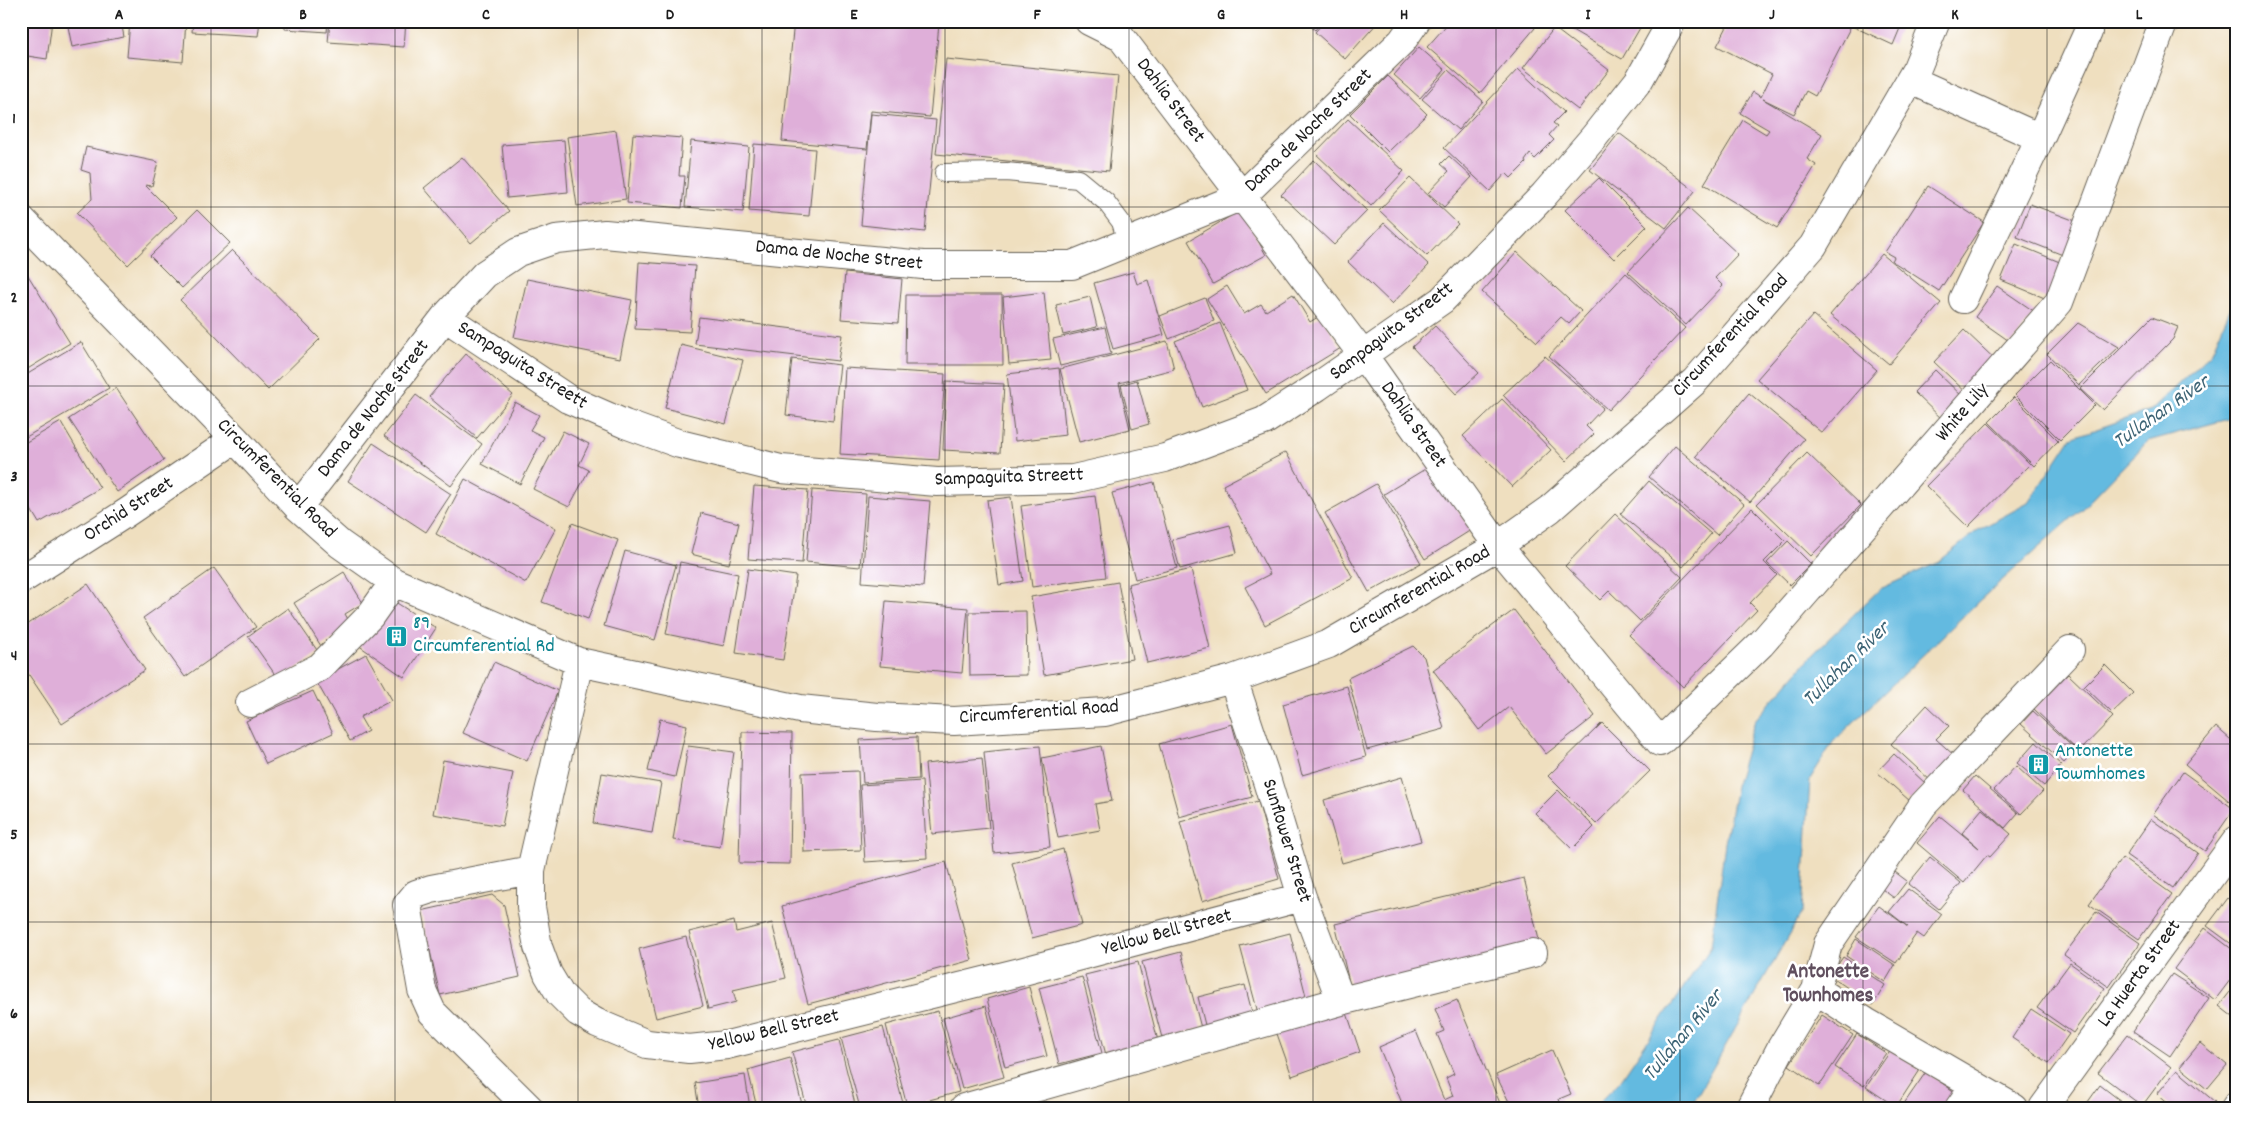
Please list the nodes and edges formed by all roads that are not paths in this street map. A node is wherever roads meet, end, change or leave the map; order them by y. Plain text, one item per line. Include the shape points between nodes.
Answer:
1 (1089, 21) edge
2 (1416, 21) edge
3 (1672, 21) edge
4 (1936, 21) edge
5 (2164, 21) edge
6 (2088, 32) dead end
7 (1911, 80) junction
8 (2040, 138) junction
9 (944, 172) dead end
10 (1242, 196) junction
11 (23, 224) edge
12 (1127, 242) junction
13 (1963, 299) dead end
14 (445, 317) junction
15 (1363, 355) junction
16 (235, 439) junction
17 (298, 507) junction
18 (1498, 546) junction
19 (21, 580) edge
20 (394, 582) junction
21 (2070, 650) dead end
22 (579, 662) junction
23 (1233, 680) junction
24 (250, 703) dead end
25 (1660, 742) joint
26 (2237, 840) edge
27 (531, 870) junction
28 (1302, 897) junction
29 (1533, 953) dead end
30 (1816, 990) junction
31 (1341, 1001) junction
32 (1975, 1085) junction
33 (530, 1108) edge
34 (964, 1108) edge
35 (1750, 1108) edge
36 (1959, 1108) edge
37 (2014, 1108) edge
38 (2043, 1108) edge

1 - 10 street, Dahlia Street via 1122,37
2 - 10 street, Dama de Noche Street via 1402,41
3 - 15 street, Sampaguita Streett via 1640,80 1544,195 1442,300
4 - 7 street, Circumferential Road
5 - 25 street, White Lily via 2059,302 1761,644
6 - 8 street
7 - 8 street
7 - 18 street, Circumferential Road via 1813,246 1695,381 1550,509
8 - 13 street
9 - 12 lane via 1006,172 1078,179 1106,202 1120,222
10 - 12 street, Dama de Noche Street
10 - 15 street, Dahlia Street
11 - 16 street, Circumferential Road
12 - 14 street, Dama de Noche Street via 1072,265 923,266 648,237 605,234 556,239 518,252 485,274
14 - 15 street, Sampaguita Streett via 568,399 680,444 781,469 937,482 1073,479 1165,458 1264,421
14 - 17 street, Dama de Noche Street
15 - 18 street, Dahlia Street
16 - 17 street, Circumferential Road
16 - 19 street, Orchid Street via 126,514
17 - 20 street, Circumferential Road via 340,544
18 - 23 street, Circumferential Road via 1329,644
18 - 25 street, Dahlia Street
20 - 22 street, Circumferential Road
20 - 24 street via 370,616 320,667
21 - 30 street via 1923,805 1828,944
22 - 23 street, Circumferential Road via 800,709 954,721 1105,712
22 - 27 street, Yellow Bell Street
23 - 28 street, Sunflower Street
26 - 38 street, La Huerta Street
27 - 28 street, Yellow Bell Street via 531,907 538,947 560,994 578,1012 597,1023 647,1044 689,1050 727,1045 1001,977
27 - 33 street via 431,889 416,894 407,905 422,990 432,1012
28 - 31 street, Sunflower Street
29 - 31 street
30 - 32 street
30 - 35 street
31 - 34 street
32 - 36 street
32 - 37 street

